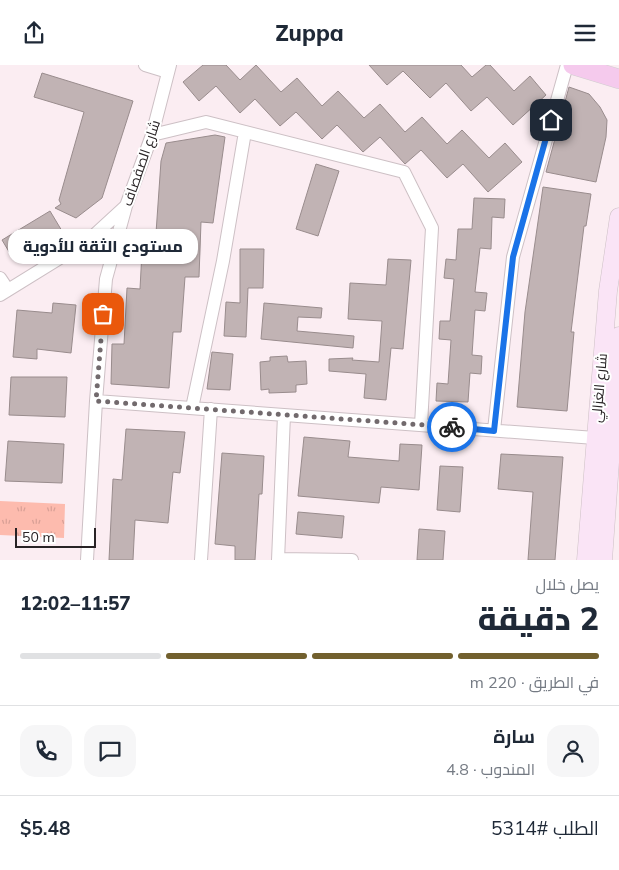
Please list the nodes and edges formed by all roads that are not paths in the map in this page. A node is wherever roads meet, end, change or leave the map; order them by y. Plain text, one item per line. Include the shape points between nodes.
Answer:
1 (145, 65) edge
2 (567, 65) edge
3 (573, 65) edge
4 (169, 69) edge
5 (619, 79) edge
6 (244, 132) junction
7 (152, 135) junction
8 (126, 206) junction
9 (619, 217) edge
10 (0, 278) edge
11 (4, 292) edge
12 (619, 337) edge
13 (96, 401) junction
14 (192, 408) junction
15 (211, 409) junction
16 (284, 415) junction
17 (421, 425) junction
18 (494, 431) junction
19 (595, 438) junction
20 (615, 451) edge
21 (278, 559) edge
22 (86, 560) edge
23 (201, 560) edge
24 (352, 560) edge
25 (586, 560) edge
26 (603, 560) edge

1 - 4 street
2 - 18 street via 513,257
3 - 5 main road
4 - 7 street, شارع الصفصاف
6 - 7 street via 206,122
6 - 14 street via 223,261
6 - 17 street via 404,172 432,228
7 - 8 street, شارع الصفصاف
8 - 11 street via 89,240
8 - 13 street, شارع الصفصاف via 106,279
9 - 19 main road, شارع الغزالي via 608,291
10 - 11 street
12 - 20 main road, شارع الغزالي
13 - 14 street
13 - 22 street, شارع الصفصاف
14 - 15 street
15 - 16 street
15 - 23 street
16 - 17 street
16 - 21 street
17 - 18 street
18 - 19 street
19 - 25 main road, شارع الغزالي
20 - 26 main road, شارع الغزالي
21 - 24 street

